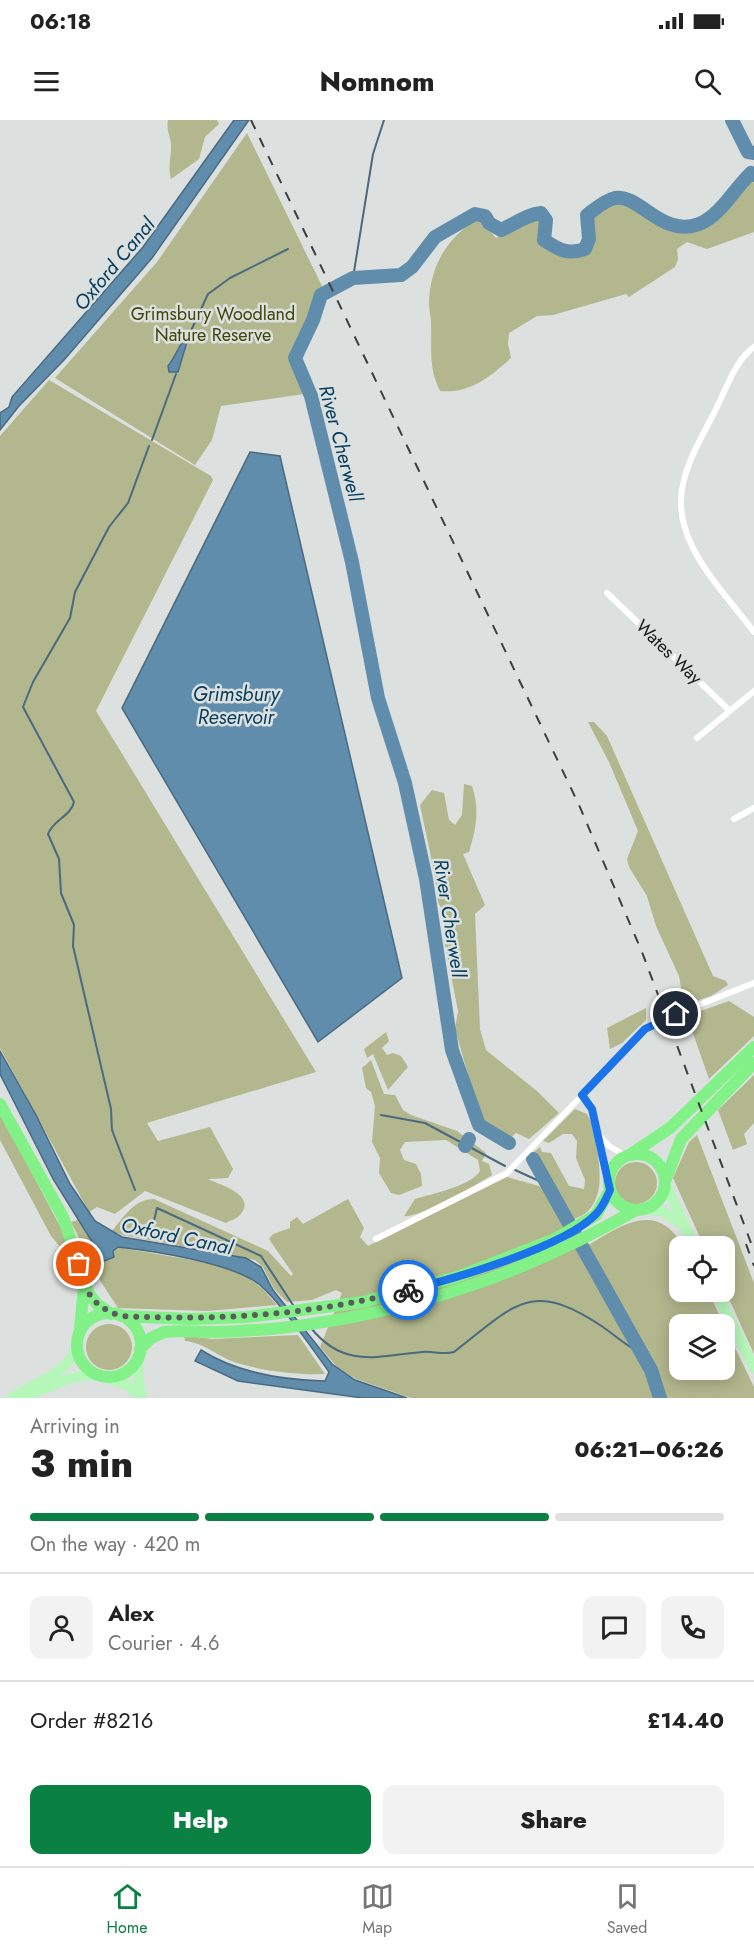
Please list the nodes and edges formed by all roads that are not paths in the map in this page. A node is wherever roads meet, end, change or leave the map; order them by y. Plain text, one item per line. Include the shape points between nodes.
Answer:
1 (754, 347) edge
2 (607, 593) dead end
3 (754, 632) edge
4 (754, 691) edge
5 (730, 711) junction
6 (697, 738) dead end
7 (754, 808) edge
8 (734, 819) dead end
9 (754, 983) edge
10 (754, 1047) edge
11 (754, 1063) edge
12 (721, 1089) junction
13 (582, 1095) junction
14 (0, 1104) edge
15 (686, 1121) junction
16 (597, 1133) junction
17 (628, 1155) junction
18 (666, 1183) junction
19 (610, 1186) junction
20 (641, 1210) junction
21 (684, 1228) junction
22 (688, 1236) edge
23 (376, 1239) dead end
24 (84, 1284) junction
25 (721, 1302) edge
26 (116, 1315) junction
27 (79, 1338) junction
28 (140, 1353) junction
29 (754, 1368) edge
30 (103, 1377) junction
31 (12, 1398) edge
32 (21, 1398) edge
33 (142, 1398) edge

1 - 3 street via 741,360 693,455 683,481 681,504 692,548
2 - 5 street, Wates Way
4 - 5 street
5 - 6 street
7 - 8 street
9 - 13 street via 645,1029
10 - 12 highway
11 - 12 highway
12 - 15 highway
13 - 16 street via 591,1107
13 - 23 street via 520,1161 495,1180
14 - 24 highway via 63,1218
15 - 17 highway
15 - 18 highway
16 - 17 street via 609,1146
16 - 19 street
17 - 18 highway via 655,1159
17 - 19 highway via 613,1167
18 - 20 highway via 659,1200
18 - 21 main road
19 - 20 highway via 620,1204
19 - 26 highway via 604,1204 589,1221 555,1239 457,1277 363,1302 275,1315 191,1319
20 - 21 main road via 664,1212
20 - 28 highway via 561,1251 412,1305 284,1327 164,1332 152,1338
21 - 22 main road
24 - 26 highway via 97,1304
24 - 27 highway
25 - 29 main road
26 - 27 highway via 90,1320
26 - 28 highway via 138,1333
27 - 30 highway via 78,1352 86,1368
27 - 31 main road via 73,1356 62,1368
28 - 30 highway via 135,1364 121,1375
28 - 33 main road via 138,1377
30 - 32 main road via 69,1377
30 - 33 main road via 127,1385

